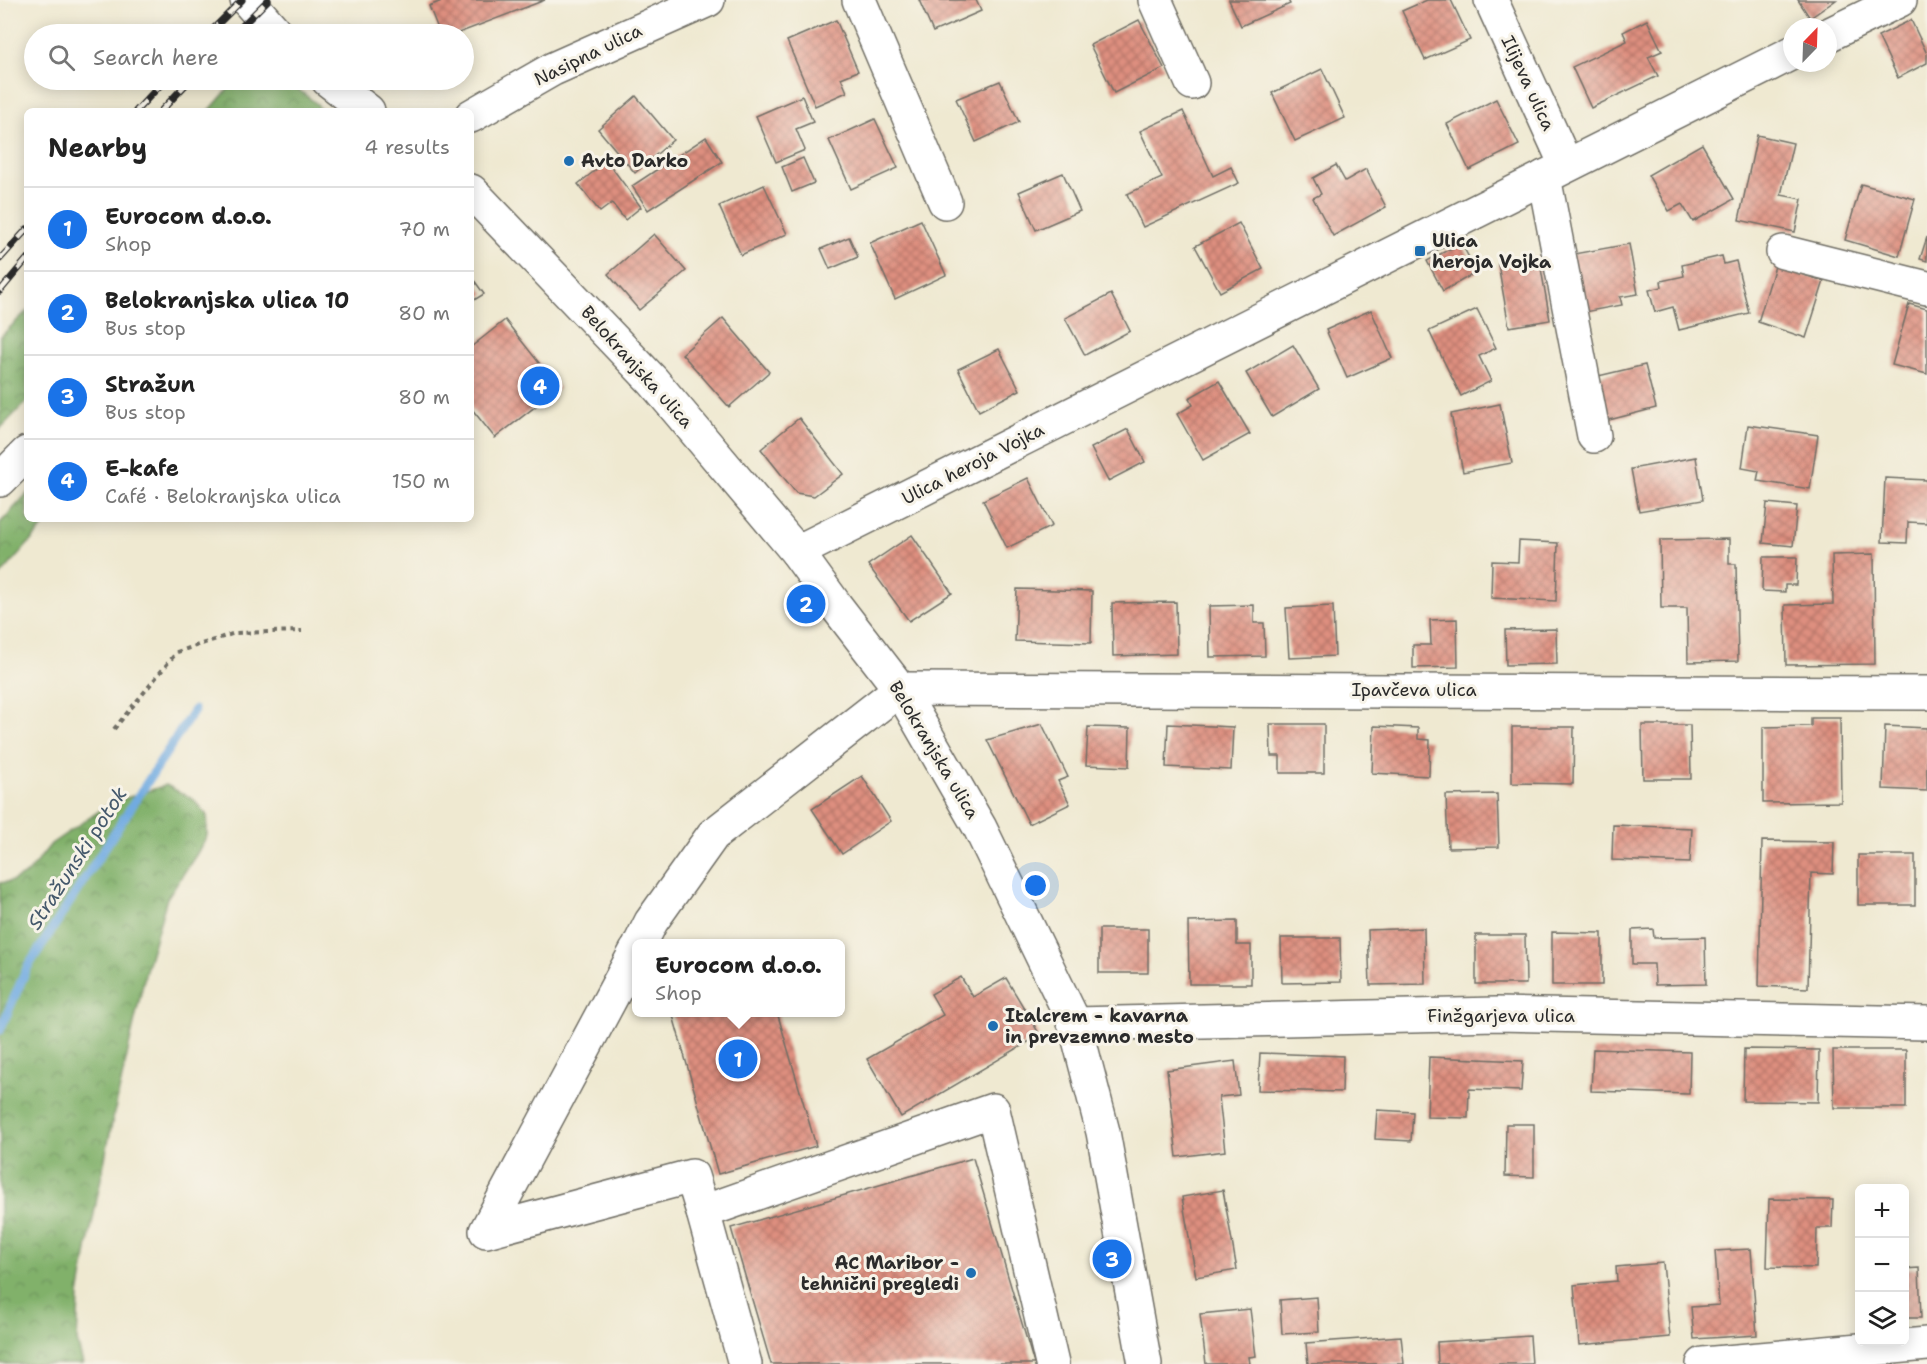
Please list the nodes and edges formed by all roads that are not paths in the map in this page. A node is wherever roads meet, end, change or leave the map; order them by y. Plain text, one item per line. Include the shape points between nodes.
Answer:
1 (247, 0) edge
2 (708, 0) edge
3 (859, 0) edge
4 (1155, 0) edge
5 (1491, 0) edge
6 (1900, 0) edge
7 (268, 24) edge
8 (1837, 32) edge
9 (1783, 57) edge
10 (1192, 83) dead end
11 (341, 90) edge
12 (364, 108) edge
13 (474, 114) edge
14 (1555, 171) junction
15 (474, 194) edge
16 (945, 202) dead end
17 (1783, 252) dead end
18 (1927, 288) edge
19 (1594, 436) dead end
20 (24, 456) edge
21 (0, 480) edge
22 (797, 552) junction
23 (900, 689) junction
24 (1927, 693) edge
25 (642, 939) edge
26 (632, 958) edge
27 (1927, 1023) edge
28 (1075, 1024) junction
29 (703, 1212) junction
30 (1927, 1344) edge
31 (1773, 1361) edge
32 (745, 1364) edge
33 (1052, 1364) edge
34 (1144, 1364) edge
35 (1702, 1364) edge

1 - 7 street
2 - 13 street, Nasipna ulica via 553,69
3 - 16 street
4 - 10 street
5 - 14 street, Ilijeva ulica
6 - 8 street
9 - 14 street, Ulica heroja Vojka
11 - 12 street
14 - 19 street, Ilijeva ulica
14 - 22 street, Ulica heroja Vojka
15 - 22 street, Belokranjska ulica via 653,381
17 - 18 street
20 - 21 street
22 - 23 street, Belokranjska ulica
23 - 24 street, Ipavčeva ulica
23 - 25 street via 713,835
23 - 28 street, Belokranjska ulica via 980,828
26 - 29 street via 486,1231 692,1176
27 - 28 street, Finžgarjeva ulica via 1496,1014
28 - 34 street, Belokranjska ulica via 1103,1132
29 - 32 street
29 - 33 street via 993,1110
30 - 31 street
31 - 35 street

